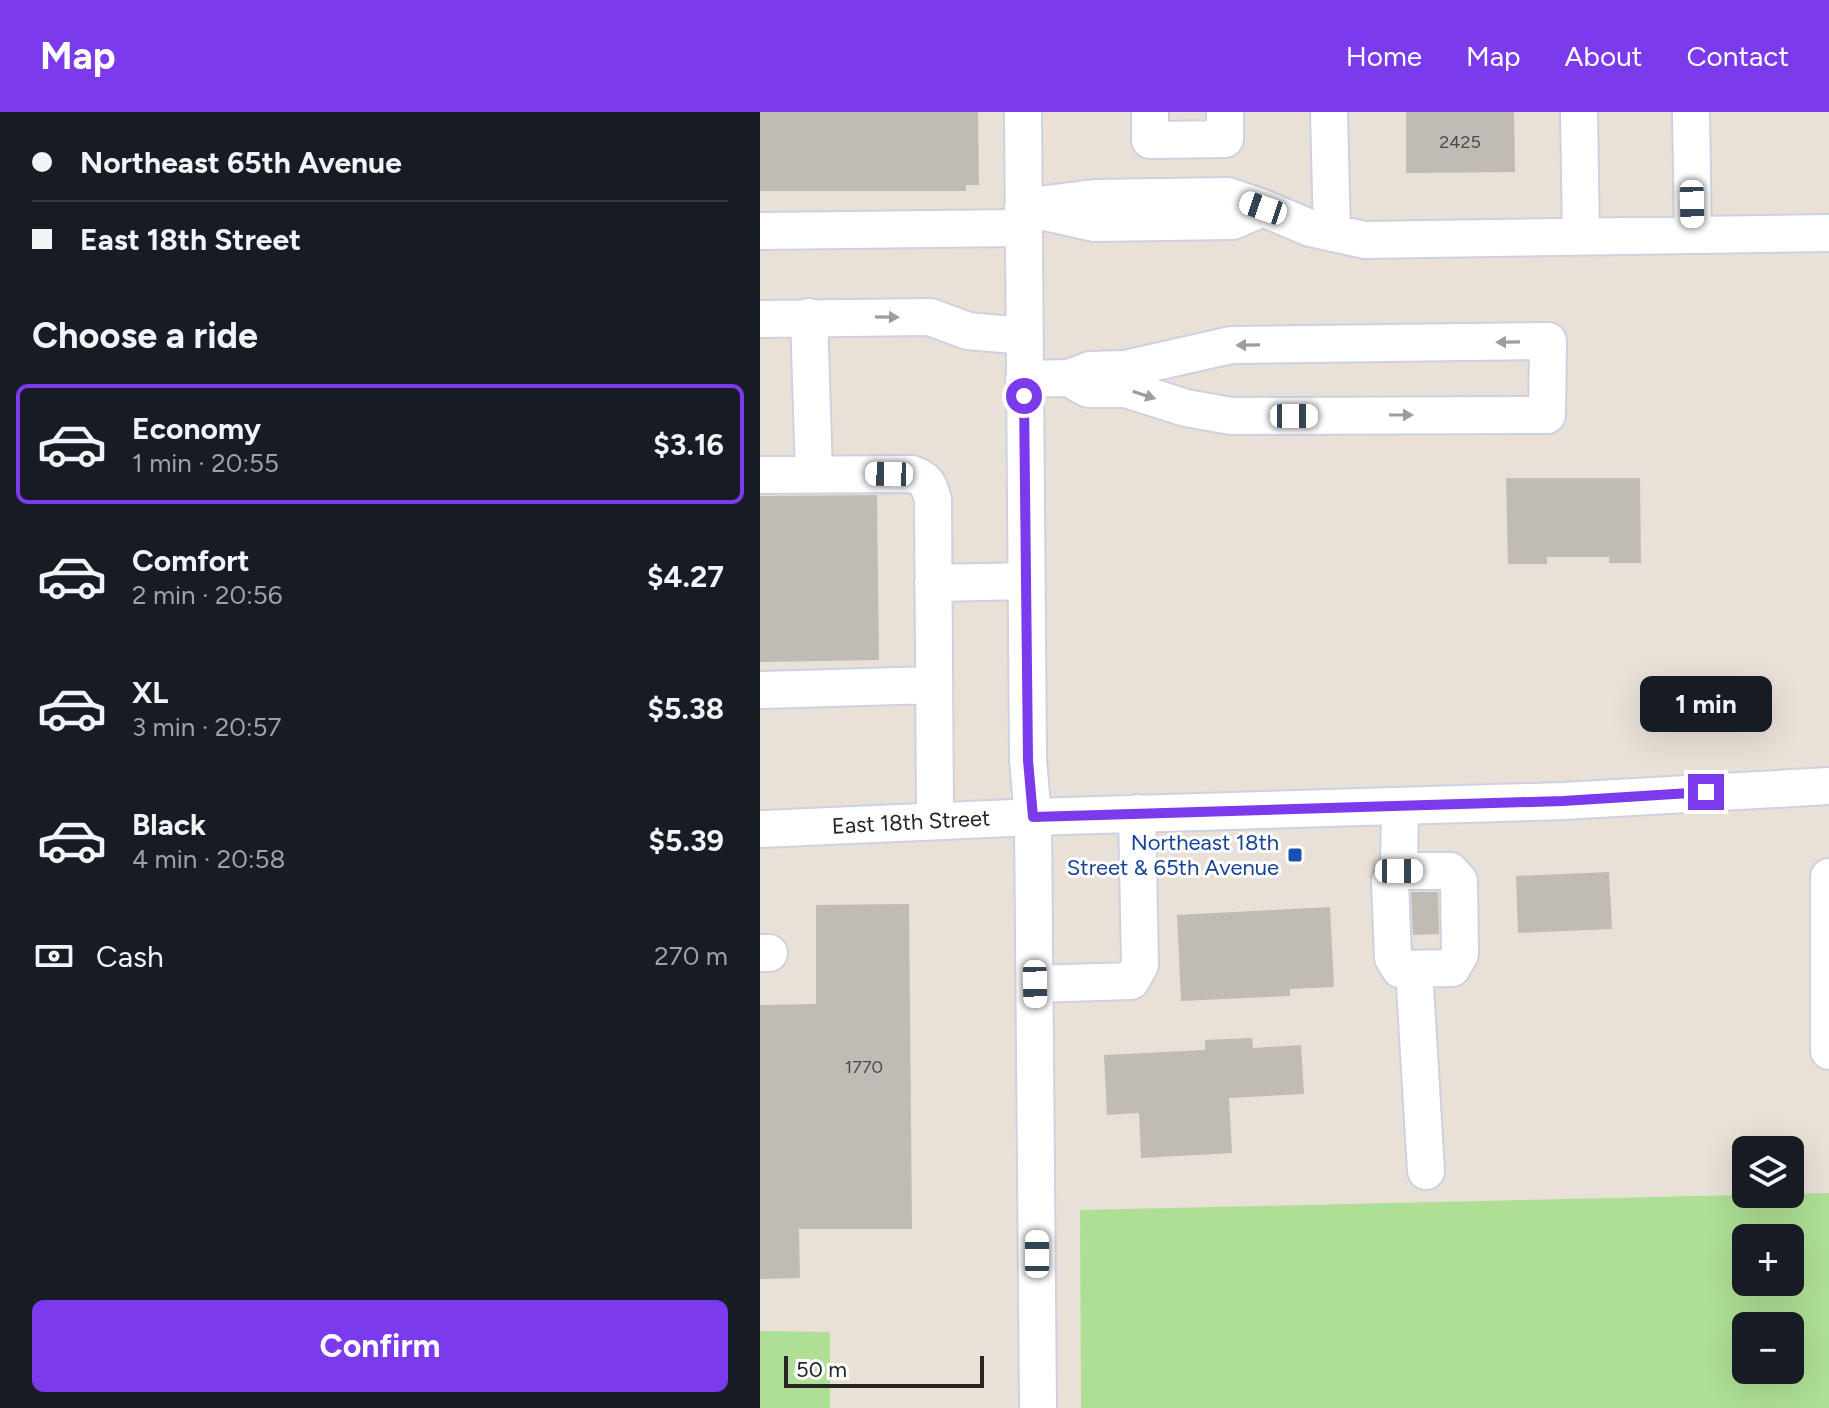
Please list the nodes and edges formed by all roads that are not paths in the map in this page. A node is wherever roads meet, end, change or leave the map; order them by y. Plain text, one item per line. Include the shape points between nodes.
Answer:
1 (1023, 112) edge
2 (1150, 112) edge
3 (1225, 112) edge
4 (1329, 112) edge
5 (1579, 112) edge
6 (1691, 112) edge
7 (1023, 218) junction
8 (760, 231) edge
9 (1332, 233) junction
10 (1829, 233) edge
11 (1693, 235) junction
12 (1581, 236) junction
13 (809, 317) junction
14 (760, 319) edge
15 (1023, 336) junction
16 (1069, 378) junction
17 (1024, 379) junction
18 (814, 473) junction
19 (760, 475) edge
20 (1026, 581) junction
21 (933, 583) junction
22 (934, 685) junction
23 (760, 690) edge
24 (1829, 786) edge
25 (1400, 806) junction
26 (1137, 813) junction
27 (1033, 817) junction
28 (935, 821) junction
29 (760, 829) edge
30 (1399, 871) junction
31 (1829, 877) edge
32 (1414, 969) junction
33 (1035, 984) junction
34 (1829, 1051) edge
35 (1426, 1171) dead end
36 (1038, 1408) edge

1 - 7 street
2 - 3 street via 1150,140 1225,139
4 - 9 street
5 - 12 street
6 - 11 street
7 - 8 street
7 - 9 street via 1233,221 1263,208
7 - 15 street
9 - 12 street via 1365,240
10 - 11 street
11 - 12 street
13 - 14 street
13 -> 15 street via 930,317 968,331
13 - 18 street
15 - 17 street
16 -> 16 street via 1088,389 1126,389 1231,416 1547,415 1548,341 1231,345
16 - 17 street
17 - 20 street
18 - 19 street
18 - 21 street via 924,478 933,500
20 - 21 street
20 - 27 street
21 - 22 street
22 - 23 street
22 - 28 street
24 - 25 street, East 18th Street
25 - 26 street, East 18th Street
25 - 30 street
26 - 27 street, East 18th Street
26 - 33 street via 1140,965 1131,981
27 - 28 street, East 18th Street
27 - 33 street
28 - 29 street, East 18th Street
30 - 32 street via 1390,881 1393,958 1400,969
30 - 32 street via 1450,871 1459,881 1460,954 1452,968
31 - 34 street
32 - 35 street
33 - 36 street

